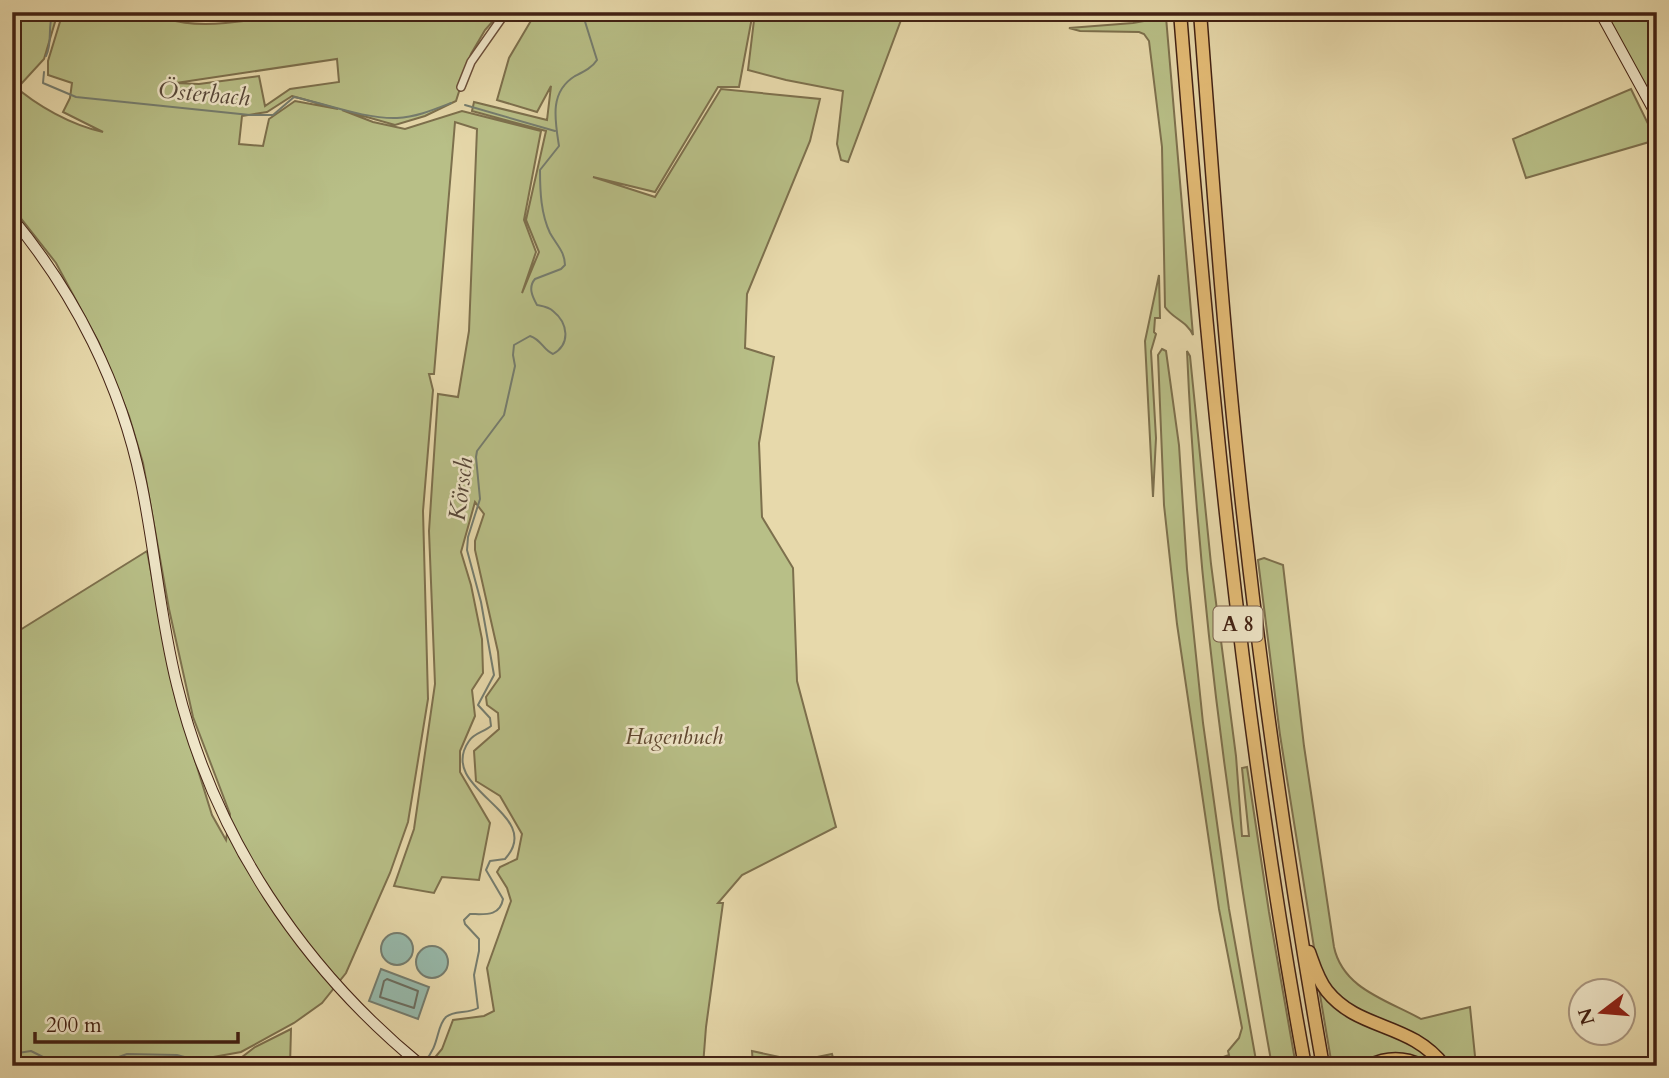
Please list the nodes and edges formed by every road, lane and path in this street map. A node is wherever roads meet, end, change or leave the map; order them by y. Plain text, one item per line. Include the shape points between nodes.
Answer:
1 (506, 12) edge
2 (1177, 12) edge
3 (1200, 12) edge
4 (1600, 12) edge
5 (461, 87) dead end
6 (1657, 116) edge
7 (12, 218) edge
8 (1300, 933) junction
9 (422, 1066) edge
10 (1306, 1066) edge
11 (1323, 1066) edge
12 (1369, 1066) edge
13 (1422, 1066) edge
14 (1444, 1066) edge

1 - 5 street via 475,55
2 - 10 highway, A 8 via 1239,630
3 - 8 highway, A 8 via 1241,496
4 - 6 main road
7 - 9 main road via 78,314 120,408 141,482 177,687 194,745 241,850 288,926 349,1000
8 - 11 highway, A 8
8 - 14 highway via 1323,986 1339,1003 1362,1018 1412,1037
12 - 13 highway via 1392,1059

